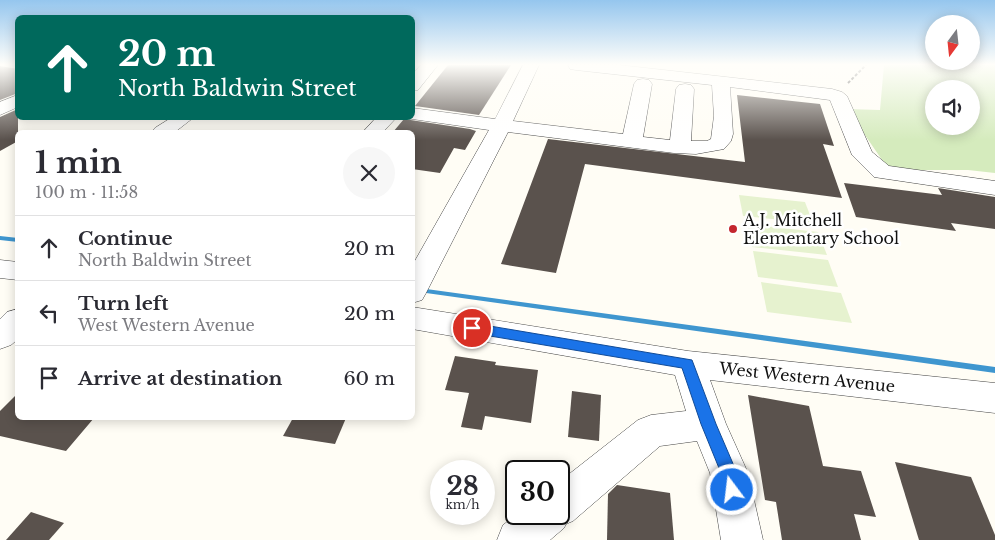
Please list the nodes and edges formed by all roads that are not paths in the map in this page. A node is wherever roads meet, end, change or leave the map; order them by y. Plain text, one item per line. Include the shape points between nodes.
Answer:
1 (519, 90) edge
2 (642, 90) edge
3 (685, 90) edge
4 (720, 90) edge
5 (797, 90) edge
6 (15, 102) edge
7 (0, 109) edge
8 (415, 114) edge
9 (180, 120) edge
10 (384, 120) edge
11 (502, 124) junction
12 (165, 130) edge
13 (375, 130) edge
14 (632, 141) junction
15 (680, 147) junction
16 (995, 188) edge
17 (0, 269) edge
18 (15, 271) edge
19 (415, 287) edge
20 (415, 318) edge
21 (15, 323) edge
22 (0, 337) edge
23 (688, 364) junction
24 (995, 398) edge
25 (708, 424) junction
26 (570, 497) edge
27 (536, 525) edge
28 (518, 540) edge
29 (742, 540) edge

1 - 11 street
2 - 14 street
3 - 15 street
4 - 15 street via 722,141 716,145
5 - 16 street via 836,96 863,155 882,172
6 - 7 street
8 - 11 street
9 - 12 street
10 - 13 street
11 - 14 street
11 - 19 street
14 - 15 street
17 - 18 street
20 - 23 street, West Western Avenue
21 - 22 street
23 - 24 street, West Western Avenue
23 - 25 street
25 - 26 street via 651,431
25 - 29 street via 729,473
27 - 28 street

